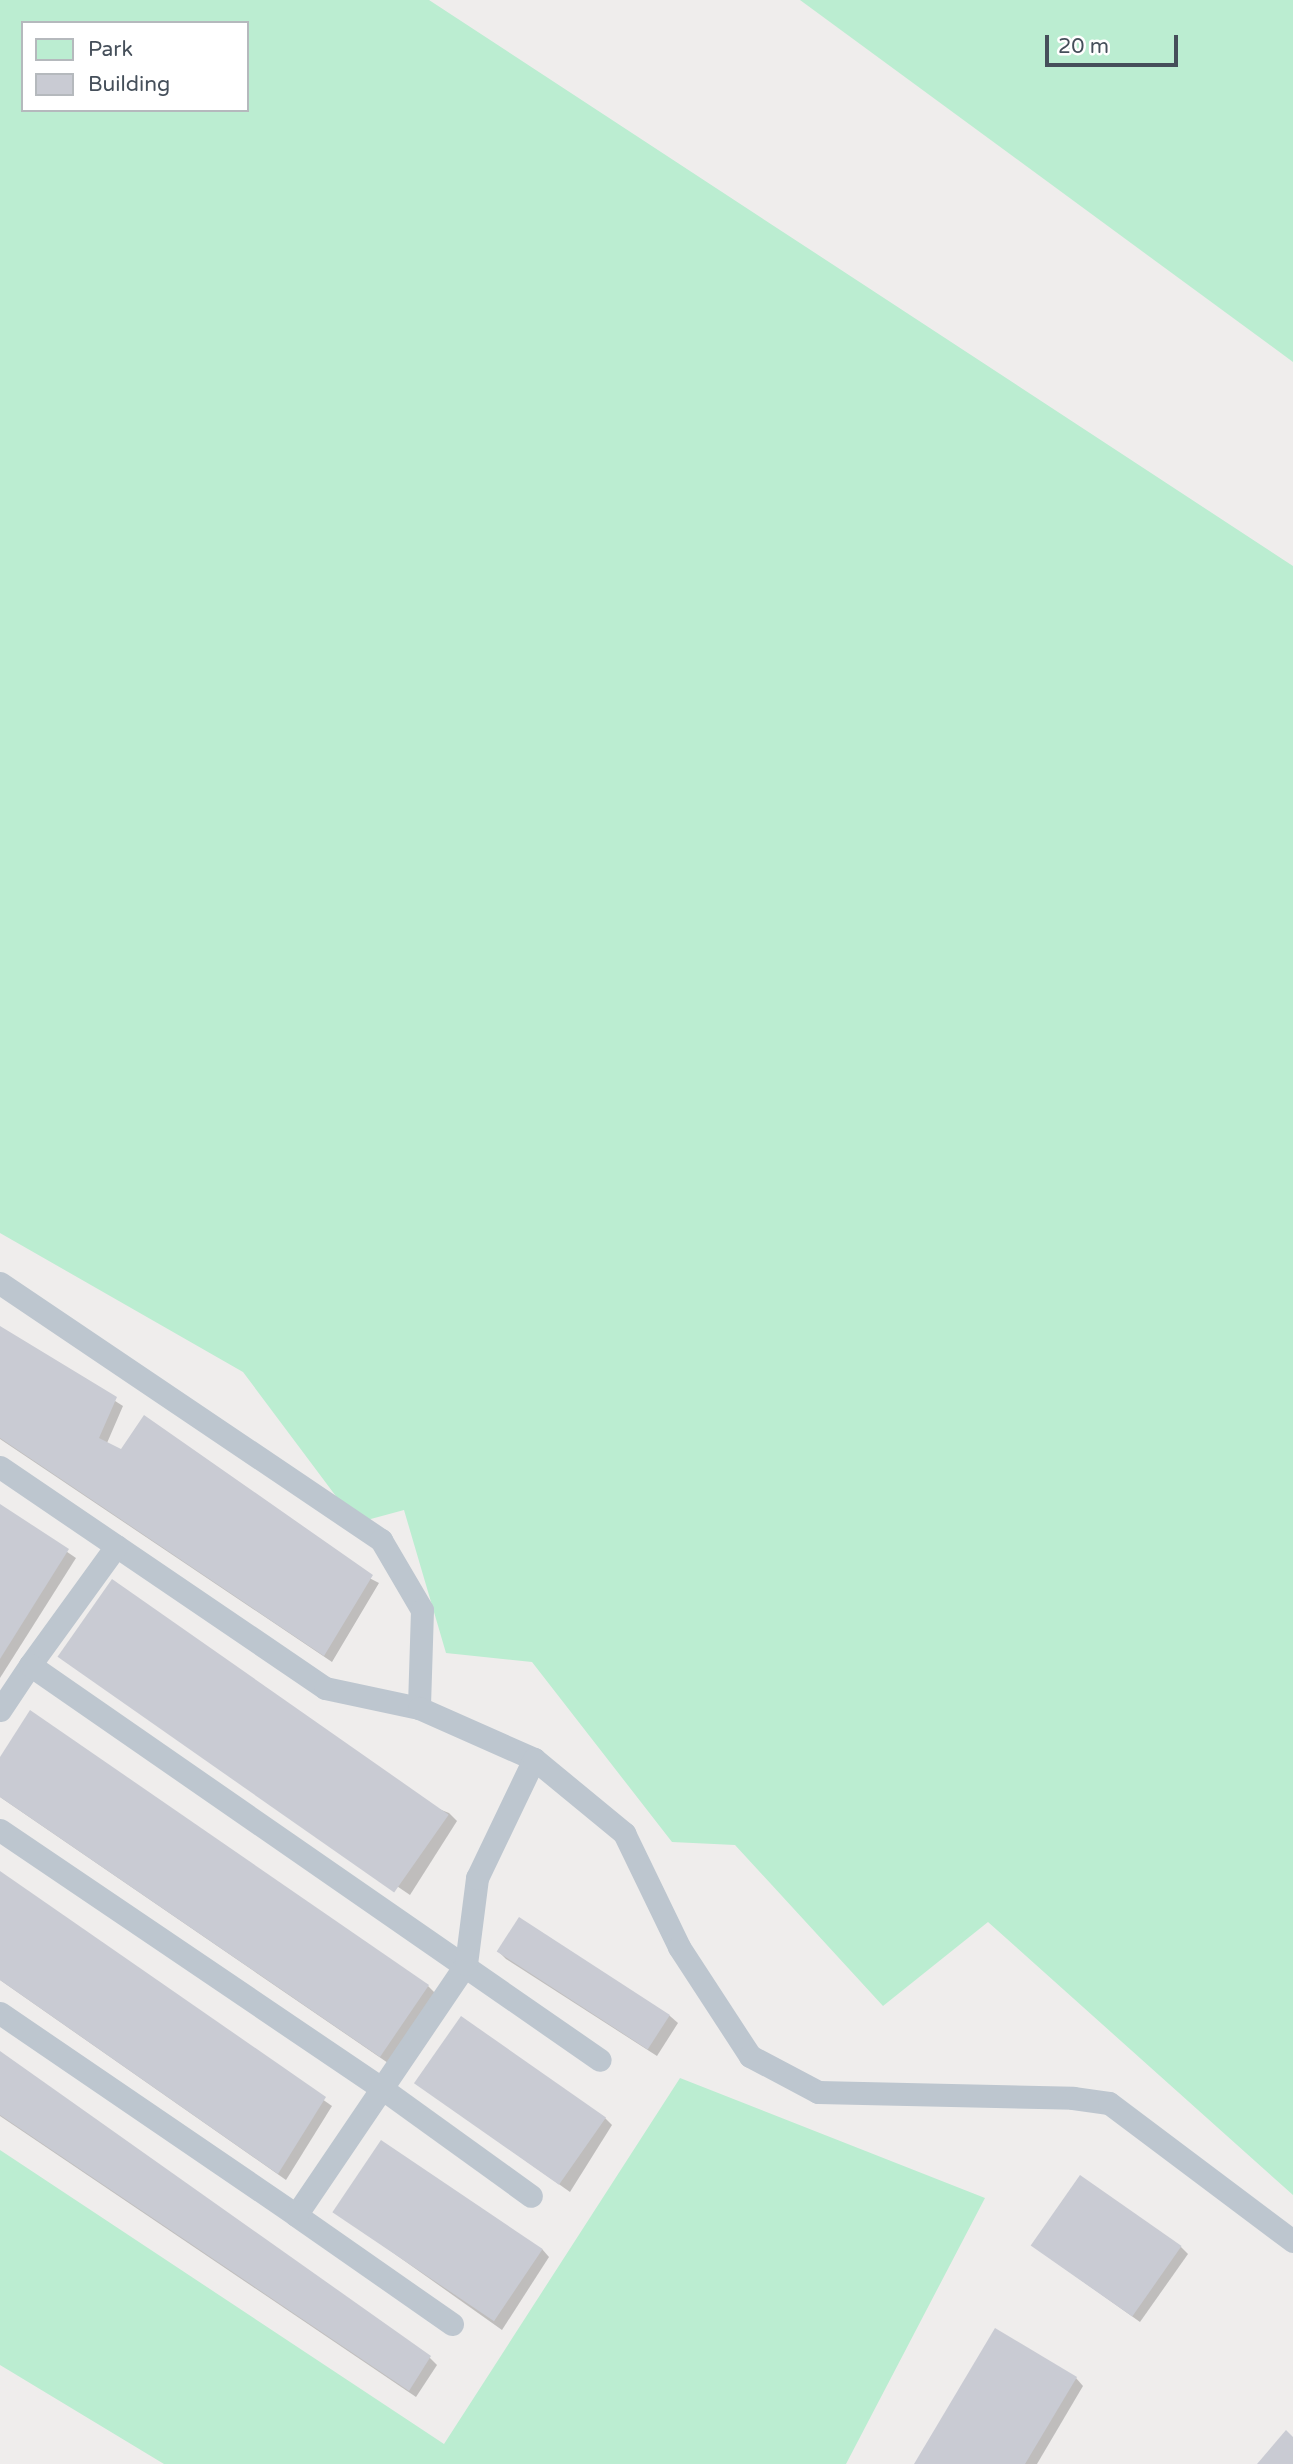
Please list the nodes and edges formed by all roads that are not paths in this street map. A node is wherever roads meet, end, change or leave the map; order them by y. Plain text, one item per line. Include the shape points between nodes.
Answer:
1 (0, 1283) edge
2 (0, 1467) edge
3 (116, 1546) junction
4 (30, 1665) junction
5 (419, 1708) junction
6 (0, 1710) edge
7 (534, 1759) junction
8 (0, 1830) edge
9 (466, 1964) junction
10 (0, 2013) edge
11 (600, 2060) dead end
12 (380, 2087) junction
13 (531, 2196) dead end
14 (296, 2215) junction
15 (1293, 2241) edge
16 (452, 2324) dead end

1 - 5 lane via 381,1540 422,1609
2 - 3 lane
3 - 4 lane
3 - 5 lane via 325,1688
4 - 6 lane
4 - 9 lane
5 - 7 lane
7 - 9 lane via 477,1878
7 - 15 lane via 624,1833 679,1947 750,2056 818,2092 1073,2098 1109,2103
8 - 12 lane
9 - 11 lane
9 - 12 lane
10 - 14 lane
12 - 13 lane
12 - 14 lane
14 - 16 lane

